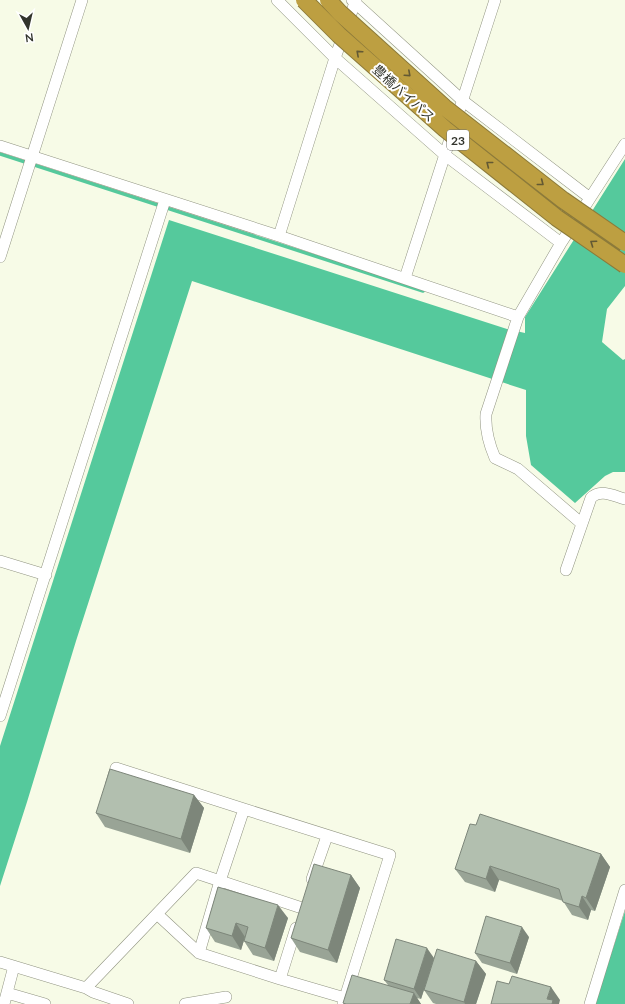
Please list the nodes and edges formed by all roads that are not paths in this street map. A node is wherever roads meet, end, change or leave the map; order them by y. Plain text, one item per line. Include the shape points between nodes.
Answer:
1 (82, 0) edge
2 (277, 0) edge
3 (304, 0) edge
4 (328, 0) edge
5 (495, 0) edge
6 (355, 1) edge
7 (335, 58) junction
8 (462, 100) junction
9 (625, 144) edge
10 (0, 146) edge
11 (445, 155) junction
12 (32, 157) junction
13 (590, 198) junction
14 (165, 201) junction
15 (279, 236) junction
16 (561, 243) junction
17 (625, 243) edge
18 (0, 257) edge
19 (625, 265) edge
20 (405, 278) junction
21 (518, 318) junction
22 (625, 499) edge
23 (581, 523) junction
24 (0, 561) edge
25 (566, 570) dead end
26 (46, 575) junction
27 (0, 716) edge
28 (108, 794) edge
29 (244, 809) junction
30 (327, 836) junction
31 (220, 881) junction
32 (310, 886) edge
33 (625, 890) edge
34 (157, 914) junction
35 (199, 953) junction
36 (0, 962) edge
37 (14, 966) junction
38 (280, 979) junction
39 (86, 988) junction
40 (7, 993) junction
41 (226, 997) dead end
42 (344, 1001) edge
43 (4, 1004) edge
44 (45, 1004) edge
45 (128, 1004) edge
46 (185, 1004) edge
47 (590, 1004) edge

1 - 12 street
2 - 7 street
19 -> 3 highway, 豊橋バイパス / 23, bridge via 557,218 445,130 339,35
4 -> 17 highway, 豊橋バイパス / 23, bridge via 444,107 563,200
5 - 8 street
6 - 7 street
6 - 8 street
7 - 11 street
7 - 15 street
8 - 11 street
8 - 13 street
9 - 13 street
10 - 12 street
11 - 16 street
11 - 20 street
12 - 14 street
12 - 18 street
13 - 16 street
14 - 15 street
14 - 26 street
15 - 20 street
16 - 21 street
20 - 21 street
21 - 23 street via 486,414 485,428 490,446 495,458 518,469
22 - 23 street via 606,493 594,495
23 - 25 street
24 - 26 street
26 - 27 street
28 - 29 street via 116,768
29 - 30 street
29 - 31 street
30 - 32 street
30 - 42 street via 390,855
31 - 34 street via 196,873
31 - 35 street
31 - 38 street via 304,905
33 - 47 street
34 - 35 street
34 - 39 street
35 - 38 street
36 - 37 street
37 - 39 street
37 - 40 street
38 - 42 street
39 - 45 street
40 - 43 street
40 - 44 street
41 - 46 street

